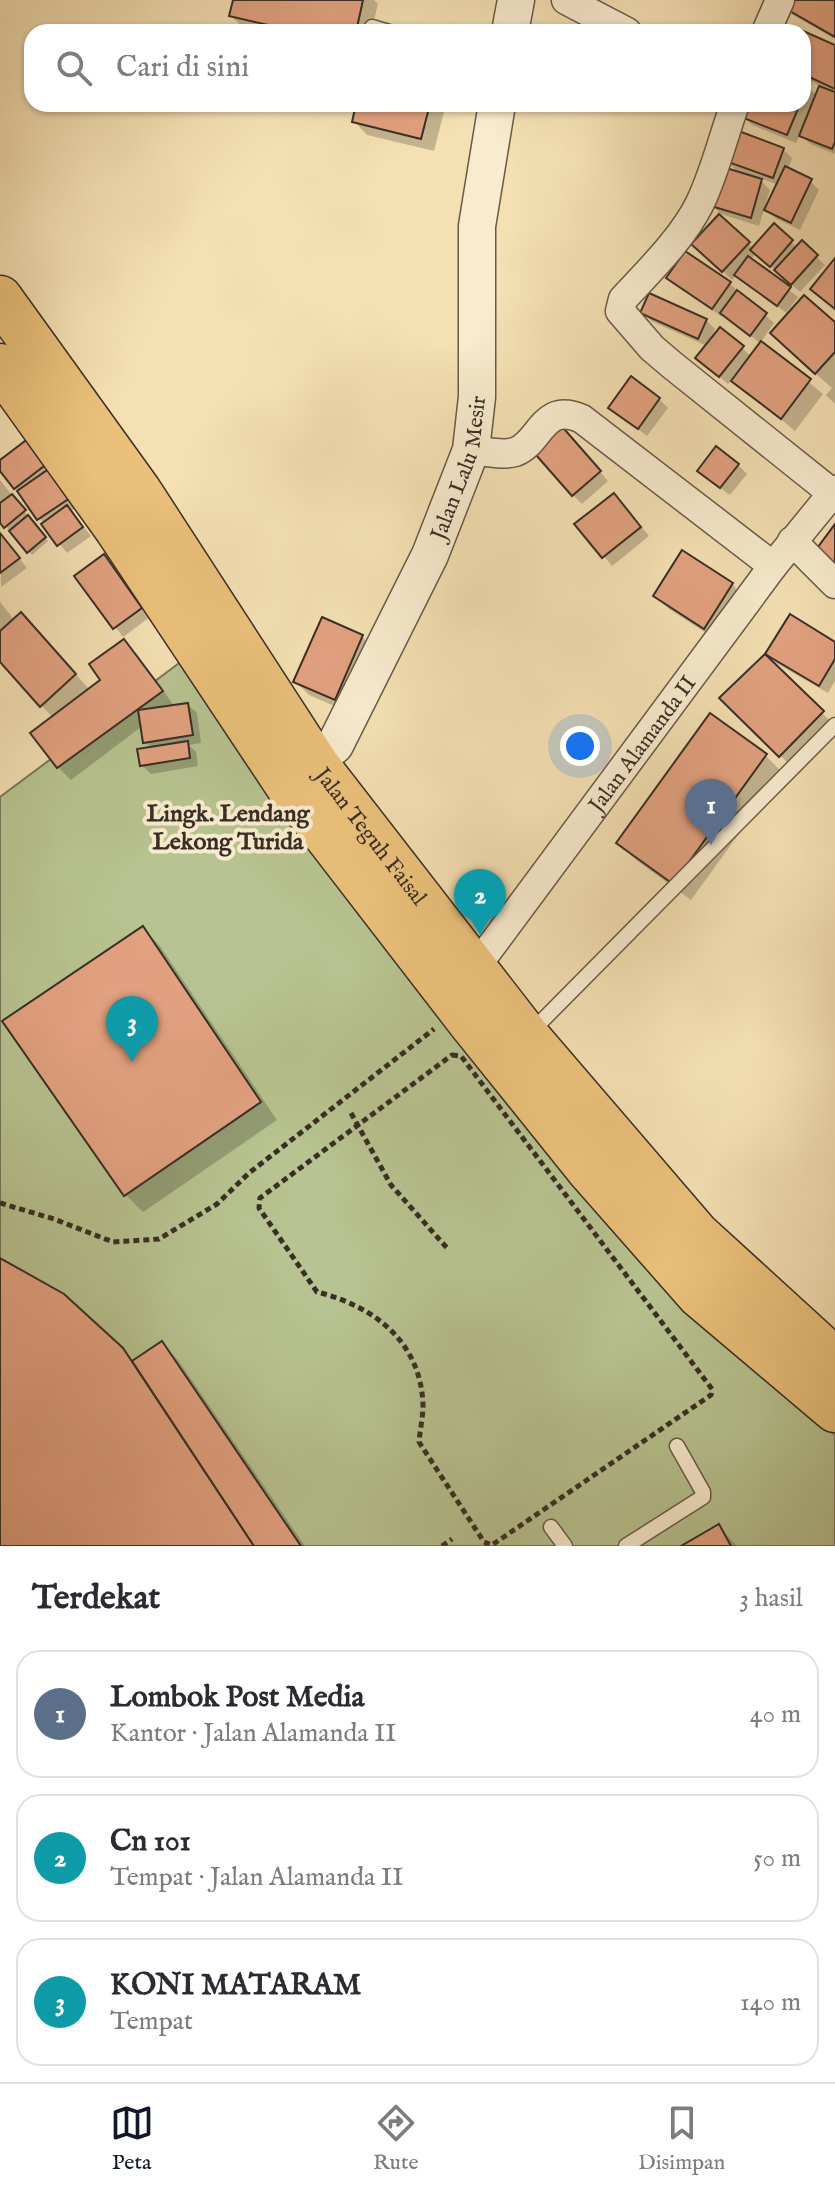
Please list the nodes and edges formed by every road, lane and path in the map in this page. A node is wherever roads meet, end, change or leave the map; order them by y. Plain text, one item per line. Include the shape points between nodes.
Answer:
1 (516, 0) edge
2 (566, 0) edge
3 (780, 0) edge
4 (512, 24) edge
5 (612, 24) edge
6 (770, 24) edge
7 (496, 112) edge
8 (733, 112) edge
9 (0, 298) edge
10 (0, 366) edge
11 (471, 450) junction
12 (834, 492) edge
13 (792, 541) junction
14 (773, 566) junction
15 (835, 584) edge
16 (835, 725) edge
17 (302, 775) junction
18 (461, 990) junction
19 (527, 1036) junction
20 (351, 1113) dead end
21 (358, 1124) junction
22 (606, 1157) junction
23 (0, 1203) edge
24 (447, 1248) dead end
25 (835, 1360) edge
26 (835, 1410) edge
27 (677, 1446) dead end
28 (551, 1527) dead end
29 (452, 1539) dead end
30 (442, 1546) edge
31 (565, 1546) edge
32 (626, 1546) edge

1 - 4 street
2 - 5 street
3 - 6 street
7 - 11 street, Jalan Lalu Mesir via 477,226 477,397
8 - 12 street via 700,203 683,232 623,299 620,311 672,365
9 - 17 highway, Jalan Teguh Faisal via 139,491
10 - 17 highway, Jalan Teguh Faisal
11 - 14 street via 515,452 549,420 572,414
11 - 17 street, Jalan Lalu Mesir via 443,525 335,745
12 - 13 street, Jalan Alamanda II
13 - 14 street, Jalan Alamanda II
13 - 15 street
14 - 18 street, Jalan Alamanda II
16 - 19 lane
17 - 18 highway, Jalan Teguh Faisal
18 - 19 highway, Jalan Teguh Faisal
18 - 22 highway, Jalan Teguh Faisal
18 - 23 path via 217,1204 159,1239 113,1242
19 - 22 highway, Jalan Teguh Faisal
20 - 21 path
21 - 21 path via 260,1198 259,1208 317,1292 372,1312 401,1340 419,1374 419,1442 484,1542 492,1545 711,1395 712,1389 461,1056 452,1055
21 - 24 path via 391,1185
22 - 25 highway, Jalan Teguh Faisal
22 - 26 highway, Jalan Teguh Faisal via 699,1295
27 - 32 lane via 703,1497
28 - 31 lane
29 - 30 path

